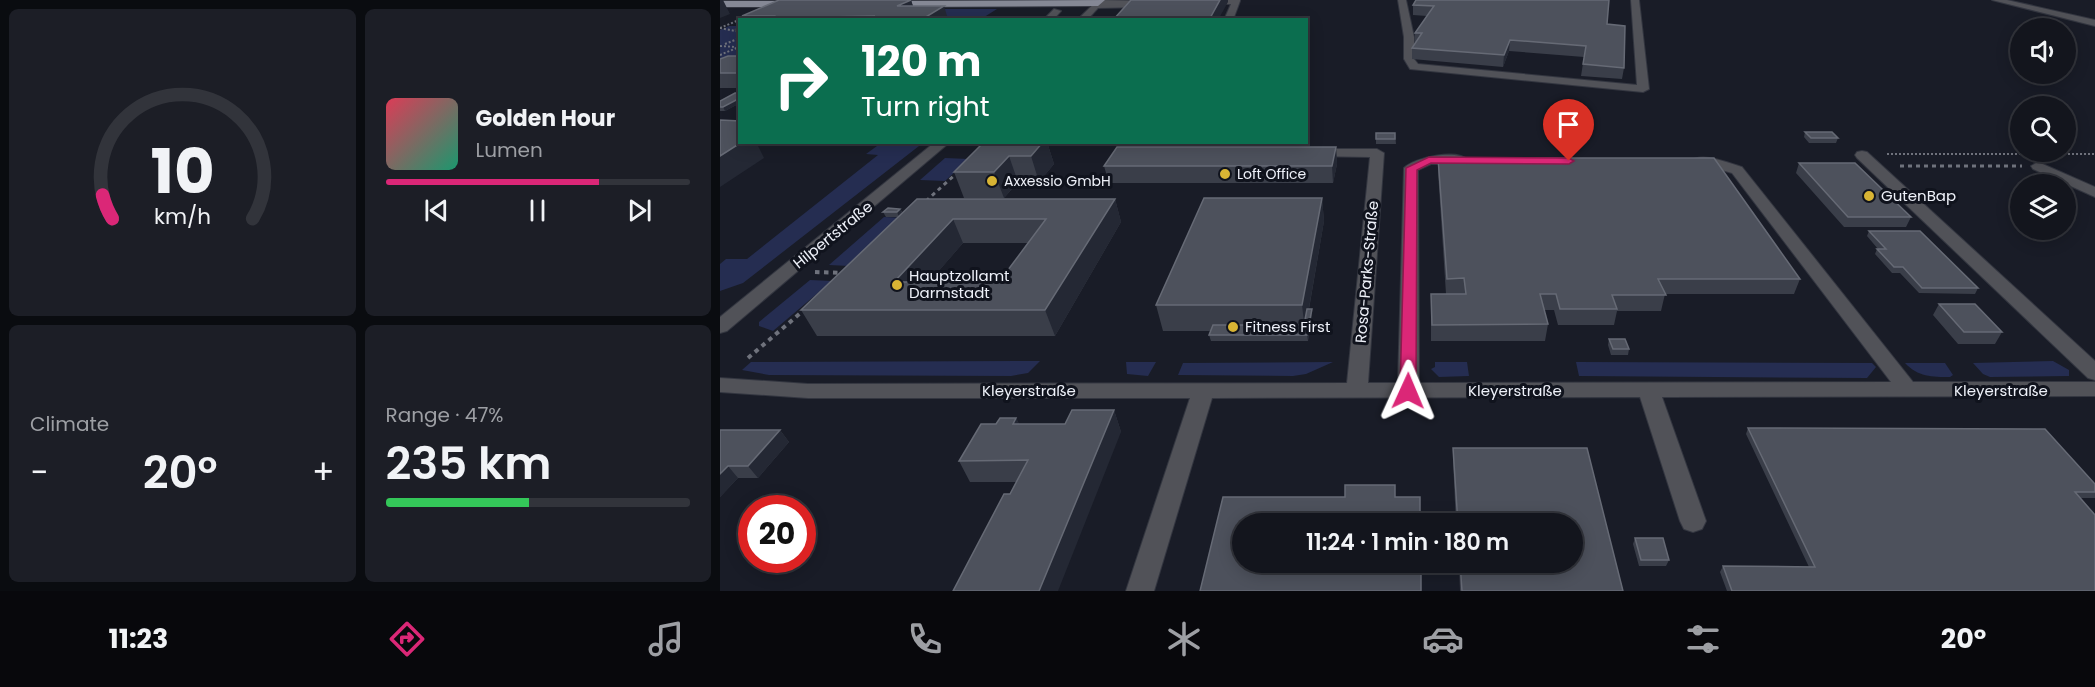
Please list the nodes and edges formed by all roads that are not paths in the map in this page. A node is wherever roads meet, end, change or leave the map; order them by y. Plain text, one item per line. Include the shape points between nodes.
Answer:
1 (1402, 0) edge
2 (1635, 0) edge
3 (1996, 0) edge
4 (1196, 1) edge
5 (797, 2) edge
6 (1099, 3) edge
7 (1158, 3) edge
8 (721, 4) edge
9 (881, 4) edge
10 (1057, 11) dead end
11 (1049, 18) edge
12 (1084, 18) edge
13 (1229, 18) edge
14 (2095, 23) edge
15 (942, 144) edge
16 (1297, 153) edge
17 (1476, 160) edge
18 (1869, 161) road end
19 (1686, 162) edge
20 (2041, 162) edge
21 (2095, 193) edge
22 (720, 327) edge
23 (2095, 373) edge
24 (720, 385) edge
25 (2095, 389) edge
26 (1203, 391) junction
27 (1357, 391) junction
28 (1408, 391) junction
29 (1649, 391) junction
30 (1909, 391) junction
31 (1693, 521) dead end
32 (1140, 591) edge

1 - 2 street via 1409,37 1408,59 1414,67 1643,89
3 - 14 street
4 - 13 street via 1236,1
5 - 8 main road
6 - 7 street
6 - 9 main road
6 - 12 street
10 - 11 street
15 - 22 street, Hilpertstraße
16 - 27 street, Rosa-Parks-Straße via 1377,153
17 - 28 street via 1429,160 1411,168
18 - 23 street
19 - 30 street via 1709,162 1737,170
20 - 21 street
24 - 26 street, Kleyerstraße via 799,390
25 - 30 street, Kleyerstraße
26 - 27 street, Kleyerstraße
26 - 32 street
27 - 28 street, Kleyerstraße
28 - 29 street, Kleyerstraße
29 - 30 street, Kleyerstraße
29 - 31 street

